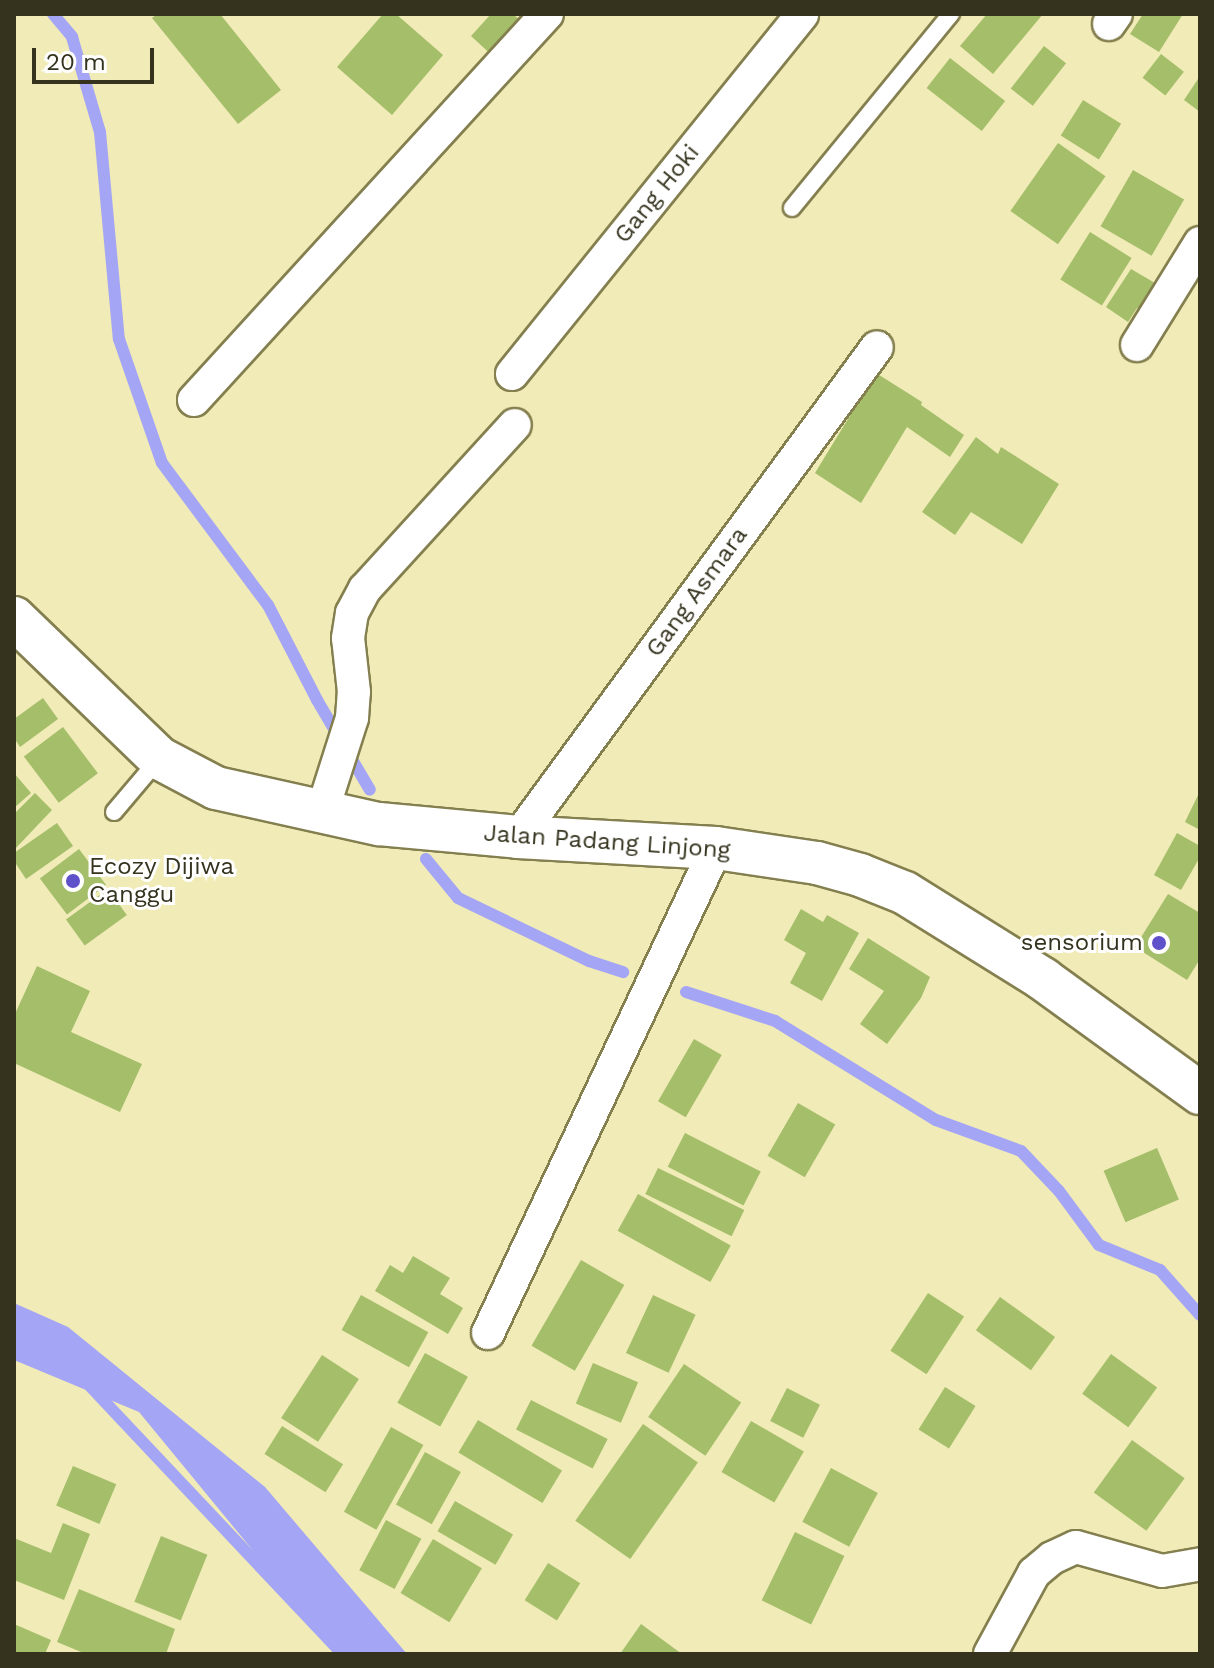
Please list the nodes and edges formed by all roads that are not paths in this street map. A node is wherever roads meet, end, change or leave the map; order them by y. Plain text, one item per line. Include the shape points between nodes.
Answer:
1 (547, 14) edge
2 (802, 14) edge
3 (951, 14) edge
4 (792, 208) dead end
5 (1200, 243) edge
6 (1137, 345) dead end
7 (877, 347) dead end
8 (512, 374) dead end
9 (194, 400) dead end
10 (515, 425) dead end
11 (14, 618) edge
12 (159, 758) junction
13 (328, 794) junction
14 (114, 812) dead end
15 (518, 837) junction
16 (716, 848) junction
17 (1200, 1093) edge
18 (488, 1333) dead end
19 (1200, 1564) edge
20 (990, 1654) edge

1 - 9 street
2 - 8 street, Gang Hoki
3 - 4 lane
5 - 6 street
7 - 15 street, Gang Asmara
10 - 13 street via 365,589 352,613 352,718
11 - 12 street, Jalan Padang Linjong
12 - 13 street, Jalan Padang Linjong via 216,788
12 - 14 lane
13 - 15 street, Jalan Padang Linjong via 379,824
15 - 16 street, Jalan Padang Linjong
16 - 17 street, Jalan Padang Linjong via 817,863 905,893 1043,979
16 - 18 street
19 - 20 street via 1162,1571 1076,1547 1034,1573

